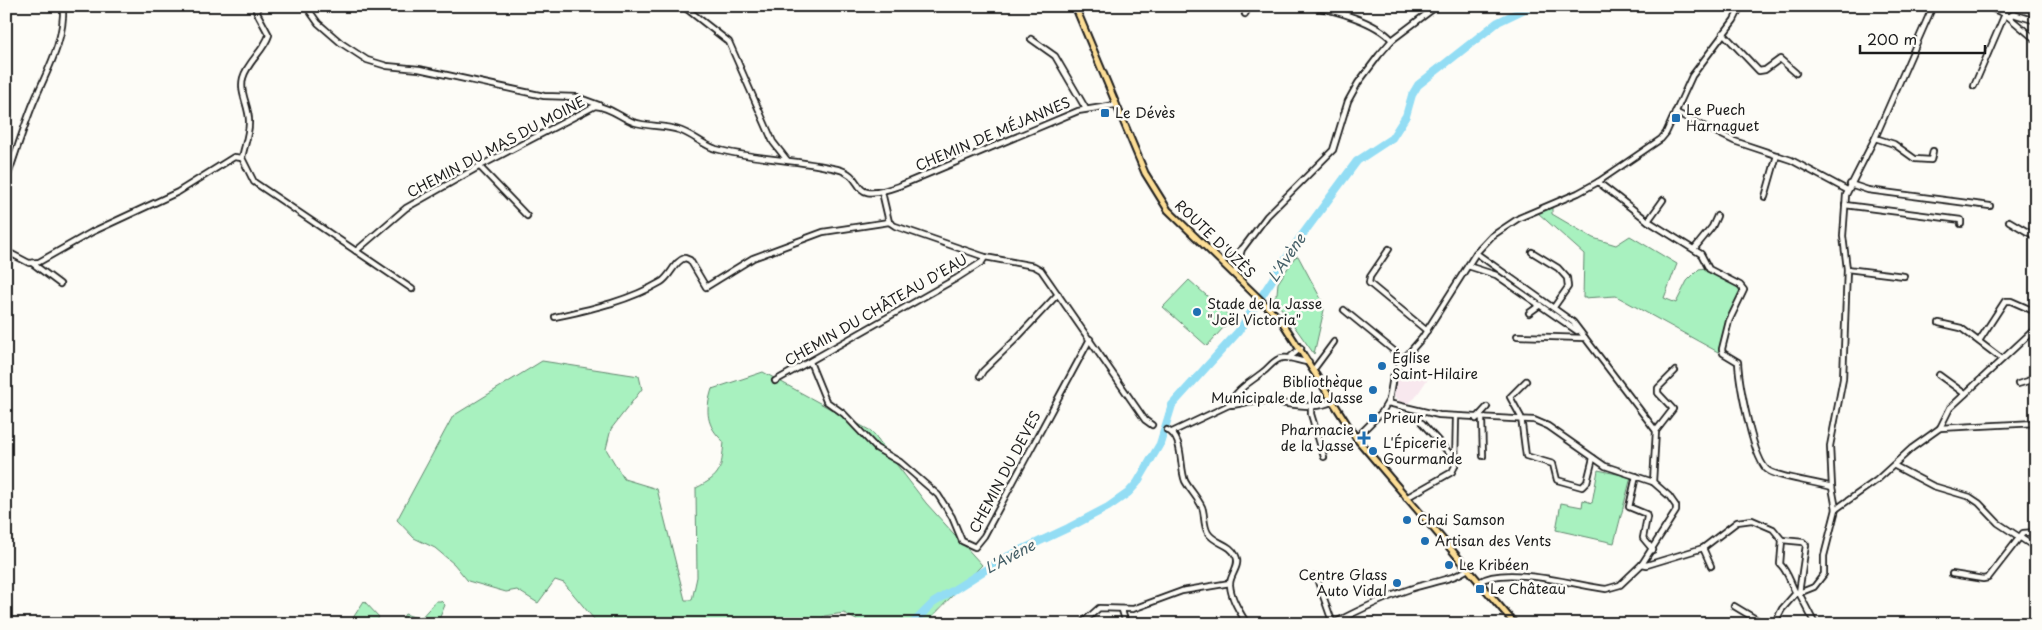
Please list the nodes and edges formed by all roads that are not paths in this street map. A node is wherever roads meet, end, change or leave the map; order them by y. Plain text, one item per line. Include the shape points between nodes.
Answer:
1 (63, 6) edge
2 (259, 6) edge
3 (306, 6) edge
4 (683, 6) edge
5 (1075, 6) edge
6 (1250, 6) edge
7 (1310, 6) edge
8 (1437, 6) edge
9 (1741, 6) edge
10 (1932, 6) edge
11 (1986, 6) edge
12 (1245, 14) dead end
13 (2007, 15) junction
14 (2036, 21) edge
15 (1723, 33) junction
16 (1031, 39) dead end
17 (1392, 40) junction
18 (2036, 40) edge
19 (1796, 73) dead end
20 (1974, 86) dead end
21 (1115, 105) junction
22 (603, 107) junction
23 (1086, 109) junction
24 (1675, 112) junction
25 (1875, 138) junction
26 (1933, 150) dead end
27 (1777, 155) junction
28 (242, 158) junction
29 (787, 160) junction
30 (480, 166) junction
31 (6, 181) edge
32 (1598, 182) junction
33 (1850, 184) junction
34 (1848, 190) junction
35 (882, 192) junction
36 (1765, 197) dead end
37 (1664, 200) dead end
38 (1844, 205) junction
39 (1990, 206) dead end
40 (528, 216) dead end
41 (1717, 216) dead end
42 (1648, 221) junction
43 (889, 222) junction
44 (2009, 222) dead end
45 (1960, 224) dead end
46 (2036, 237) edge
47 (1243, 248) junction
48 (1389, 249) dead end
49 (1694, 249) junction
50 (6, 251) edge
51 (356, 251) junction
52 (1532, 252) dead end
53 (1476, 253) junction
54 (985, 257) junction
55 (1221, 261) junction
56 (32, 263) junction
57 (1468, 266) junction
58 (1847, 269) junction
59 (1235, 274) junction
60 (1904, 276) dead end
61 (60, 284) dead end
62 (412, 289) dead end
63 (1058, 294) junction
64 (1540, 306) junction
65 (1554, 306) junction
66 (1344, 310) dead end
67 (2036, 312) edge
68 (1529, 313) dead end
69 (555, 317) dead end
70 (1939, 323) dead end
71 (2036, 328) edge
72 (1427, 331) junction
73 (1581, 332) junction
74 (1518, 336) dead end
75 (1585, 338) junction
76 (1090, 340) junction
77 (1979, 341) junction
78 (1334, 342) dead end
79 (1301, 348) junction
80 (1289, 358) junction
81 (1404, 359) junction
82 (2002, 359) junction
83 (810, 362) junction
84 (1309, 362) junction
85 (1314, 369) junction
86 (1675, 370) dead end
87 (2036, 373) edge
88 (1939, 375) dead end
89 (980, 376) dead end
90 (775, 381) dead end
91 (1526, 381) dead end
92 (2018, 384) dead end
93 (1965, 394) junction
94 (1332, 401) junction
95 (1388, 403) junction
96 (1311, 404) junction
97 (1229, 405) junction
98 (1487, 407) dead end
99 (1456, 417) junction
100 (1476, 419) junction
101 (1482, 419) junction
102 (1522, 420) junction
103 (1422, 423) dead end
104 (2036, 423) edge
105 (1152, 425) dead end
106 (1940, 428) junction
107 (1167, 430) dead end
108 (1656, 431) junction
109 (1172, 432) junction
110 (1356, 438) junction
111 (1455, 456) junction
112 (1483, 456) dead end
113 (1324, 457) dead end
114 (1593, 458) junction
115 (1896, 466) junction
116 (1636, 476) junction
117 (1653, 482) junction
118 (1832, 487) junction
119 (1406, 498) junction
120 (1836, 509) junction
121 (2036, 532) edge
122 (2020, 537) junction
123 (1782, 540) junction
124 (1703, 548) junction
125 (2036, 548) edge
126 (1653, 550) junction
127 (1642, 564) junction
128 (1711, 566) dead end
129 (1468, 569) junction
130 (1952, 574) dead end
131 (1316, 576) dead end
132 (1479, 582) junction
133 (1230, 584) junction
134 (1798, 593) junction
135 (1734, 606) dead end
136 (1122, 610) junction
137 (2036, 610) edge
138 (1081, 624) edge
139 (1126, 624) edge
140 (1247, 624) edge
141 (1333, 624) edge
142 (1515, 624) edge
143 (1764, 624) edge
144 (1774, 624) edge
145 (1814, 624) edge
146 (2032, 624) edge

1 - 31 street via 59,44 32,105
2 - 28 street via 256,11 268,35 266,44 243,76 241,91 248,106 249,124
3 - 22 street via 318,23 367,60 544,96 578,97
4 - 29 street via 729,42 773,142
5 - 21 main road, ROUTE D'UZÈS
6 - 12 street
7 - 17 street via 1347,14
8 - 17 street
9 - 15 street
10 - 25 street
11 - 13 street
13 - 14 street
13 - 18 street
13 - 20 street
15 - 19 street via 1758,71 1780,60
15 - 24 street via 1692,76
16 - 23 street via 1055,56
17 - 47 street via 1353,91 1333,150 1288,193
21 - 23 street, CHEMIN DE MÉJANNES
21 - 55 main road, ROUTE D'UZÈS via 1155,192 1174,217
22 - 29 street, CHEMIN DU MAS DU MOINE via 636,123 680,130 713,148
22 - 30 street, CHEMIN DU MAS DU MOINE via 595,106 578,114
23 - 35 street, CHEMIN DE MÉJANNES
24 - 27 street via 1734,141
24 - 32 street via 1661,139
25 - 26 street via 1894,144 1914,159 1931,160
25 - 33 street
27 - 34 street
27 - 36 street
28 - 51 street via 254,182
28 - 56 street via 234,157 178,192
29 - 35 street, CHEMIN DU MAS DU MOINE via 841,169 863,192
30 - 40 street
30 - 51 street, CHEMIN DU MAS DU MOINE via 406,208
32 - 42 street
32 - 53 street via 1519,218 1492,236
33 - 34 street
33 - 39 street via 1868,190 1974,201
34 - 38 street
35 - 43 street
37 - 42 street
38 - 45 street via 1961,220
38 - 58 street
41 - 49 street
42 - 49 street
43 - 54 street
43 - 69 street via 815,234 753,258 706,287 690,260 680,260 656,285 618,301
44 - 46 street
47 - 55 street
47 - 59 street
48 - 72 street via 1369,283
49 - 118 street via 1701,254 1709,269 1744,290 1729,321 1722,349 1738,362 1742,397 1761,464 1774,473
50 - 56 street
51 - 62 street
52 - 65 street via 1568,278 1568,287
53 - 57 street
53 - 65 street
54 - 63 street via 1038,267
54 - 83 street, CHEMIN DU CHÂTEAU D'EAU via 958,278
55 - 59 main road, ROUTE D'UZÈS
56 - 61 street
57 - 64 street via 1496,276
57 - 72 street
58 - 60 street
58 - 118 street via 1842,386 1830,441
59 - 79 main road, ROUTE D'UZÈS via 1269,306
63 - 76 street
63 - 89 street
64 - 68 street
64 - 73 street
65 - 73 street
66 - 81 street
67 - 77 street via 2005,301
70 - 77 street via 1961,328
71 - 82 street
72 - 81 street
73 - 75 street
74 - 75 street
75 - 108 street
76 - 83 street, CHEMIN DU DEVES via 984,536 975,547 962,541 938,495 900,462 876,448 844,414 826,401
76 - 105 street via 1145,420
77 - 82 street
78 - 85 street
79 - 80 street
79 - 84 main road, ROUTE D'UZÈS
80 - 84 street
80 - 97 street via 1277,359 1249,381
81 - 95 street via 1395,372
82 - 93 street
83 - 90 street, CHEMIN DU CHÂTEAU D'EAU
84 - 85 main road, ROUTE D'UZÈS
85 - 94 main road, ROUTE D'UZÈS
86 - 108 street via 1658,388 1658,393 1673,409
87 - 92 street via 2028,381
88 - 93 street
91 - 102 street via 1510,397
93 - 106 street via 1950,408
94 - 96 street
94 - 110 main road, ROUTE D'UZÈS
95 - 99 street
95 - 110 street
96 - 97 street via 1254,401
96 - 113 street
97 - 109 street
98 - 100 street
99 - 100 street
99 - 111 street
100 - 101 street
101 - 102 street
101 - 112 street
102 - 114 street via 1534,420 1548,426
102 - 114 street via 1524,453 1529,458 1553,464 1555,478 1559,482 1582,487 1587,482
103 - 111 street
104 - 106 street
106 - 115 street via 1908,452
107 - 109 street
108 - 117 street
109 - 133 street via 1178,440 1181,470 1202,507 1207,532 1215,540 1228,545 1237,558
110 - 119 main road, ROUTE D'UZÈS
111 - 119 street via 1452,472
114 - 116 street via 1605,466
115 - 120 street
115 - 122 street via 1933,486 1970,497 1998,523
116 - 117 street
116 - 126 street via 1630,507 1646,514 1642,538
117 - 126 street via 1669,496 1676,512
118 - 120 street
119 - 129 main road, ROUTE D'UZÈS
120 - 134 street via 1824,556 1824,574 1814,588
121 - 122 street via 2023,533
122 - 125 street
122 - 130 street via 1988,578
123 - 124 street via 1773,529 1752,520 1737,522
123 - 134 street via 1780,564 1788,572
123 - 134 street via 1806,545
124 - 127 street
124 - 128 street
126 - 127 street
127 - 132 street via 1620,585 1606,589 1536,577 1488,577
129 - 132 main road, ROUTE D'UZÈS
129 - 141 street via 1380,601
131 - 141 street
132 - 142 main road, ROUTE D'UZÈS
133 - 136 street via 1182,592
133 - 140 street
134 - 144 street via 1782,609
134 - 145 street
135 - 143 street
136 - 138 street via 1099,608
136 - 139 street
137 - 146 street

